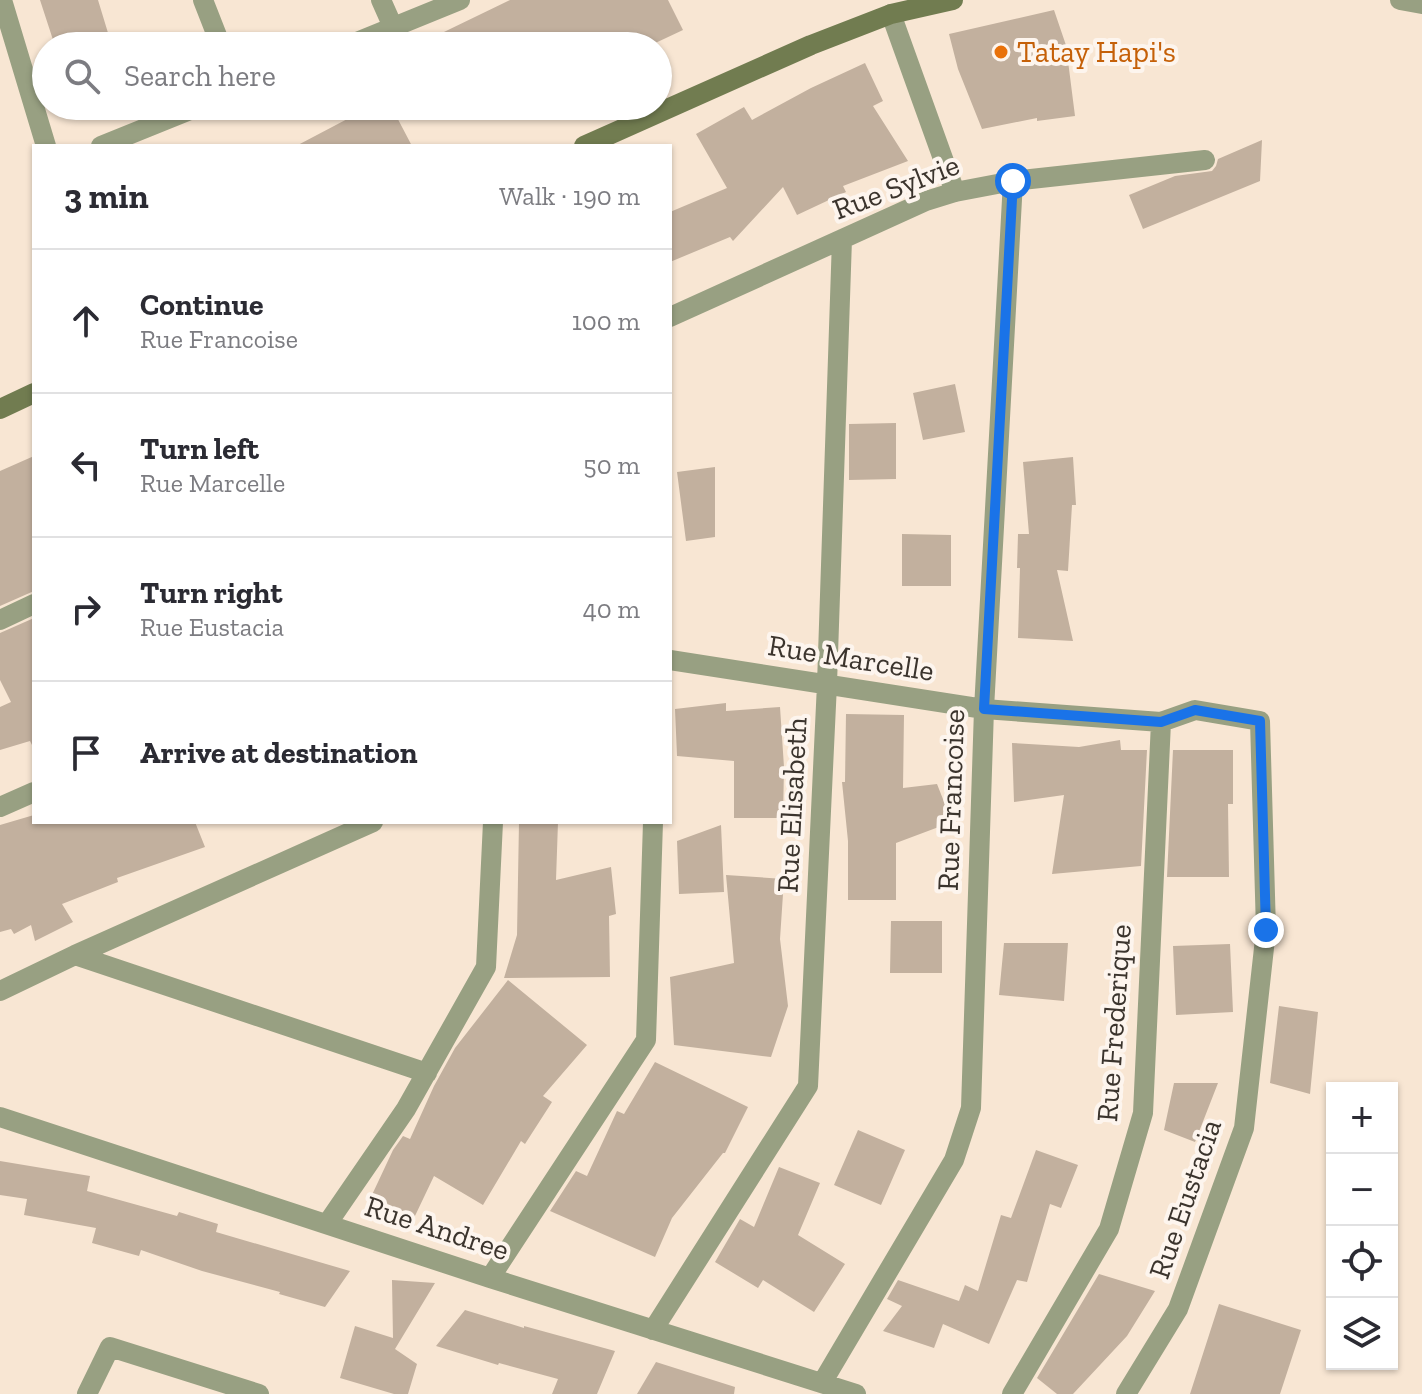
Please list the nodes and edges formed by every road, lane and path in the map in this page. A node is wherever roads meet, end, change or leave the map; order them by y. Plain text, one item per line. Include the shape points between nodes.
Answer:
1 (2, 0) edge
2 (203, 0) edge
3 (381, 0) edge
4 (460, 0) edge
5 (953, 0) edge
6 (1400, 0) edge
7 (1422, 4) edge
8 (891, 14) junction
9 (393, 27) junction
10 (216, 32) edge
11 (381, 32) edge
12 (7, 42) edge
13 (672, 107) edge
14 (32, 109) edge
15 (36, 120) edge
16 (165, 120) edge
17 (642, 120) edge
18 (45, 144) edge
19 (106, 144) edge
20 (588, 144) edge
21 (1205, 160) dead end
22 (1013, 181) junction
23 (955, 192) junction
24 (842, 239) junction
25 (672, 316) edge
26 (32, 394) edge
27 (0, 409) edge
28 (32, 605) edge
29 (0, 620) edge
30 (672, 660) edge
31 (827, 684) junction
32 (984, 709) junction
33 (1260, 721) joint
34 (1161, 722) junction
35 (32, 793) edge
36 (0, 807) edge
37 (369, 824) edge
38 (493, 824) edge
39 (653, 824) edge
40 (75, 955) junction
41 (0, 991) edge
42 (427, 1073) junction
43 (0, 1117) edge
44 (327, 1224) junction
45 (490, 1278) junction
46 (653, 1330) junction
47 (822, 1383) junction
48 (87, 1394) edge
49 (259, 1394) edge
50 (856, 1394) edge
51 (1012, 1394) edge
52 (1126, 1394) edge

1 - 12 street
2 - 10 street
3 - 9 street
4 - 9 street
5 - 8 street
6 - 7 street
8 - 13 street
8 - 23 street
9 - 11 street
12 - 14 street
15 - 18 street
16 - 19 street
17 - 20 street
21 - 22 street, Rue Sylvie
22 - 23 street, Rue Sylvie
22 - 32 street, Rue Francoise
23 - 24 street, Rue Sylvie
24 - 25 street, Rue Sylvie
24 - 31 street, Rue Elisabeth
26 - 27 street
28 - 29 street
30 - 31 street, Rue Marcelle
31 - 32 street, Rue Marcelle
31 - 46 street, Rue Elisabeth via 808,1086
32 - 34 street, Rue Marcelle
32 - 47 street, Rue Francoise via 971,1108 954,1160
33 - 34 street, Rue Marcelle via 1195,710
33 - 52 street, Rue Eustacia via 1266,930 1244,1128 1178,1309
34 - 51 street, Rue Frederique via 1143,1113 1109,1229
35 - 36 street
37 - 40 street
38 - 42 street via 486,967
39 - 45 street via 646,1040
40 - 41 street
40 - 42 street
42 - 44 street
43 - 44 street, Rue Andree
44 - 45 street, Rue Andree
45 - 46 street, Rue Andree
46 - 47 street, Rue Andree
47 - 50 street, Rue Andree
48 - 49 street via 110,1347

